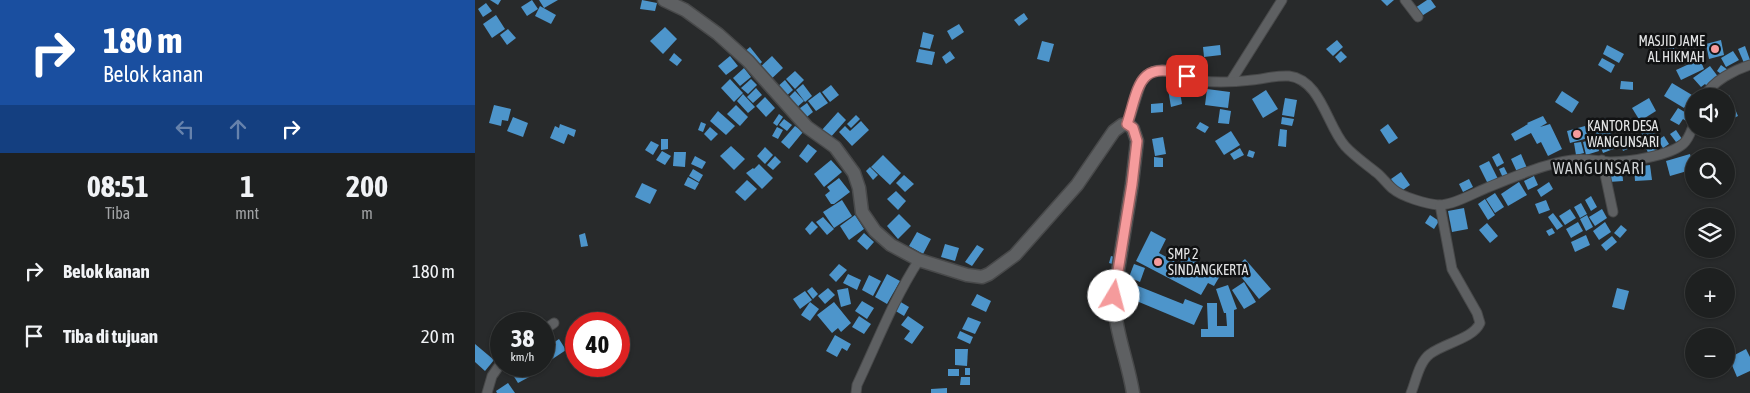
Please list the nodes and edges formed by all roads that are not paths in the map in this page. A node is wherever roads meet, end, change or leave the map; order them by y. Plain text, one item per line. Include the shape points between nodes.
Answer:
1 (664, 0) edge
2 (1282, 0) edge
3 (1405, 0) edge
4 (1418, 17) dead end
5 (1750, 65) edge
6 (1231, 81) junction
7 (1711, 88) edge
8 (1127, 124) junction
9 (1687, 138) edge
10 (1602, 160) junction
11 (1440, 205) junction
12 (1613, 212) dead end
13 (919, 260) junction
14 (492, 377) edge
15 (487, 393) edge
16 (856, 393) edge
17 (1133, 393) edge
18 (1411, 393) edge

1 - 13 street via 685,10 719,34 807,127 835,147 854,173 868,223 891,245
2 - 6 street
3 - 4 street
5 - 7 street via 1738,69
6 - 8 street via 1211,82 1176,72 1152,71 1143,80
6 - 11 street via 1277,76 1298,79 1314,92 1344,145 1393,189 1410,198
8 - 13 street via 1114,131 1077,185 1040,228 1015,255 989,274 975,277
8 - 17 street via 1133,128 1137,141 1114,313
9 - 10 street via 1684,144 1645,158
10 - 11 street via 1571,160 1556,164
10 - 12 street
11 - 18 street via 1452,269 1480,323 1471,333 1430,354
13 - 16 street via 878,336
14 - 15 street

